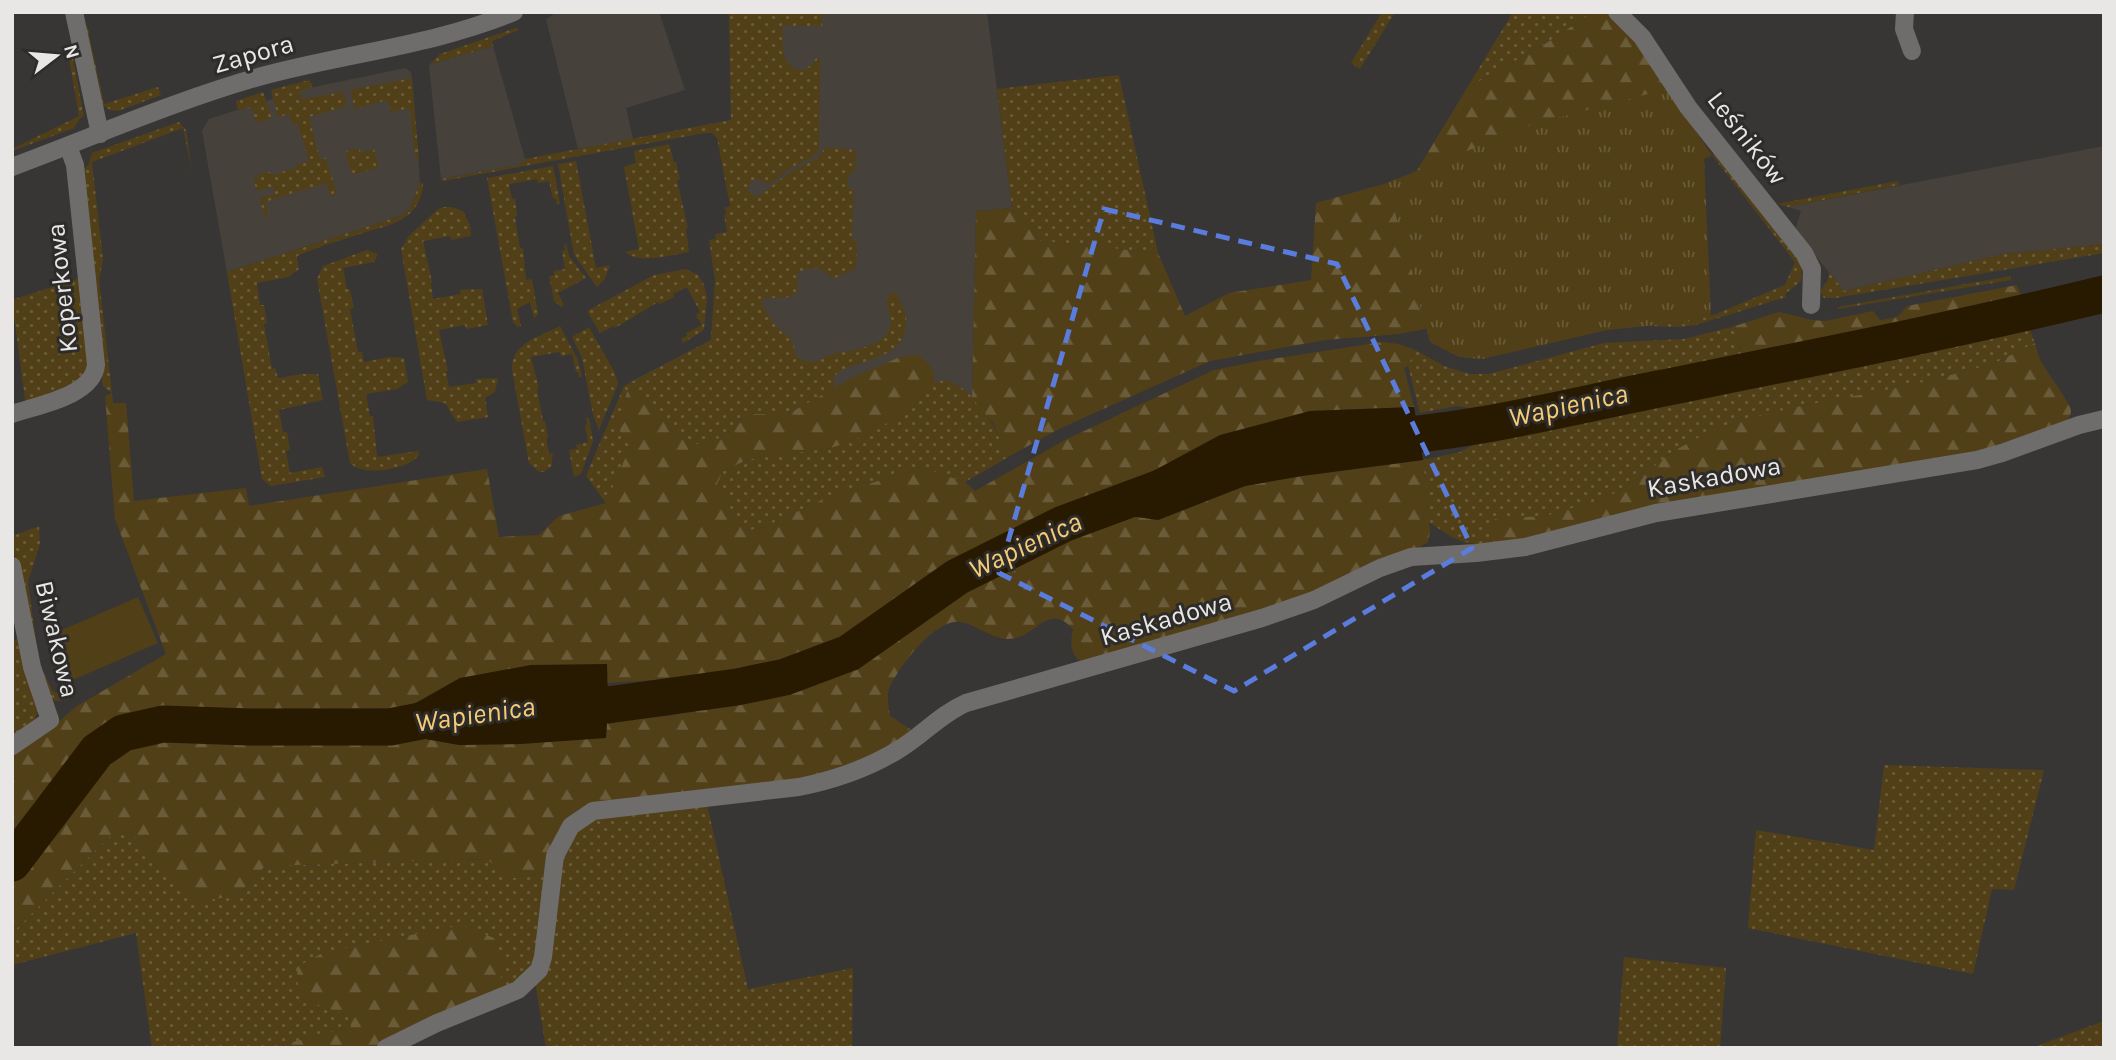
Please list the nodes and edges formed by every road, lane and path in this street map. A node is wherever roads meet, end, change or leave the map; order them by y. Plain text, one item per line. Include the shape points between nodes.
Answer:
1 (74, 12) edge
2 (514, 12) edge
3 (1617, 12) edge
4 (1905, 12) edge
5 (1912, 51) dead end
6 (100, 134) junction
7 (68, 146) junction
8 (12, 167) edge
9 (1811, 305) dead end
10 (12, 414) edge
11 (2104, 419) edge
12 (12, 566) edge
13 (12, 746) edge
14 (386, 1048) edge

1 - 6 street
2 - 6 street, Zapora via 418,43 262,76
3 - 9 street, Leśników via 1642,37 1688,107 1804,253 1812,269
4 - 5 street via 1904,29
6 - 7 street, Zapora
7 - 8 street, Zapora
7 - 10 street, Koperkowa via 75,165 95,375 73,393
11 - 14 street, Kaskadowa via 1977,460 1656,513 1525,547 1411,557 1262,618 966,703 897,750 832,781 593,811 571,826 555,856 539,970 519,990
12 - 13 street, Biwakowa via 32,667 50,720

